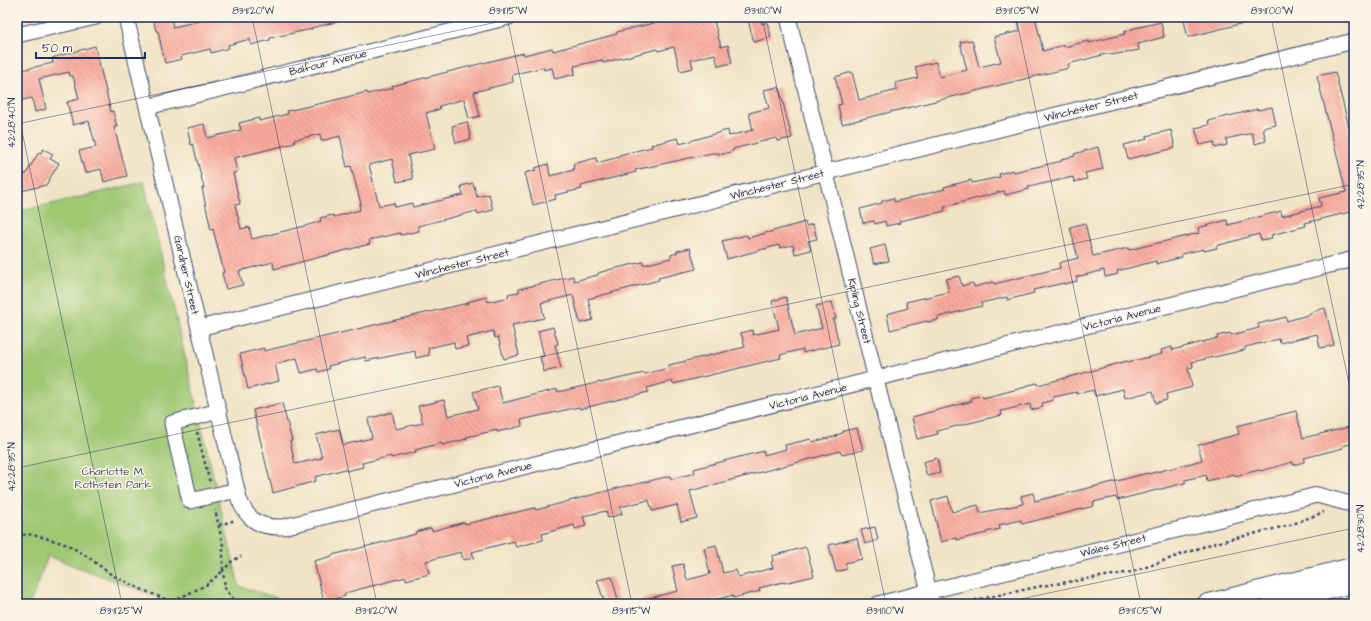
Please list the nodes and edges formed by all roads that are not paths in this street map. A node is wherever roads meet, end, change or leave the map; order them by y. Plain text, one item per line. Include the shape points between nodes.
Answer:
1 (96, 17) edge
2 (126, 17) edge
3 (509, 17) edge
4 (788, 17) edge
5 (39, 23) edge
6 (17, 35) edge
7 (1354, 41) edge
8 (147, 107) junction
9 (826, 172) junction
10 (1354, 259) edge
11 (199, 328) junction
12 (876, 379) junction
13 (219, 411) junction
14 (237, 490) junction
15 (1347, 503) dead end
16 (261, 525) joint
17 (1354, 568) edge
18 (1354, 583) edge
19 (931, 598) edge
20 (878, 604) edge
21 (1207, 604) edge
22 (1271, 604) edge

1 - 5 street
2 - 8 street, Gardner Street
3 - 8 street, Balfour Avenue
4 - 9 street, Kipling Street
5 - 6 street
7 - 9 street, Winchester Street
8 - 11 street, Gardner Street
9 - 11 street, Winchester Street
9 - 12 street, Kipling Street
10 - 12 street, Victoria Avenue
11 - 13 street, Gardner Street
12 - 16 street, Victoria Avenue via 283,527
12 - 19 street, Kipling Street
13 - 14 street, Gardner Street
13 - 14 street via 172,423 190,502
14 - 16 street, Gardner Street via 246,513
15 - 19 street, Wales Street via 1317,495
17 - 21 main road
18 - 22 main road
19 - 20 street, Wales Street

